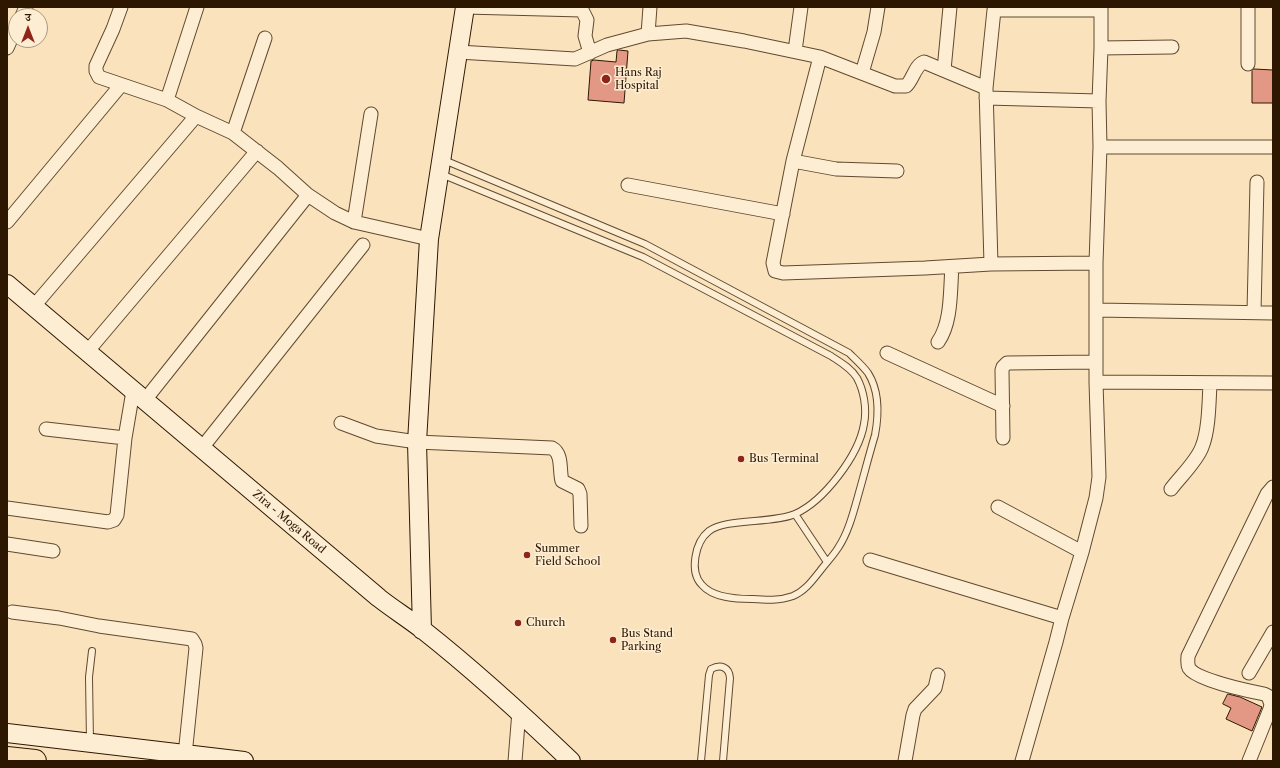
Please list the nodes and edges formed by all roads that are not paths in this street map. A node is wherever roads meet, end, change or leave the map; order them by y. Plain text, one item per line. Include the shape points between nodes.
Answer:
1 (120, 7) edge
2 (197, 7) edge
3 (465, 7) edge
4 (650, 7) edge
5 (801, 7) edge
6 (878, 7) edge
7 (950, 7) edge
8 (1248, 7) edge
9 (582, 9) edge
10 (1101, 9) edge
11 (648, 34) junction
12 (265, 38) dead end
13 (1172, 47) dead end
14 (1101, 48) junction
15 (795, 51) junction
16 (458, 52) junction
17 (590, 53) junction
18 (820, 57) junction
19 (1248, 64) dead end
20 (944, 70) junction
21 (862, 73) junction
22 (121, 85) junction
23 (986, 93) junction
24 (167, 100) junction
25 (1099, 101) junction
26 (371, 114) dead end
27 (196, 116) junction
28 (232, 133) junction
29 (1100, 147) junction
30 (1273, 147) edge
31 (257, 152) junction
32 (794, 161) junction
33 (441, 167) junction
34 (897, 171) dead end
35 (1256, 182) dead end
36 (628, 185) dead end
37 (308, 195) junction
38 (783, 214) junction
39 (7, 222) edge
40 (354, 222) junction
41 (429, 240) junction
42 (363, 245) dead end
43 (1096, 263) junction
44 (991, 264) junction
45 (952, 267) junction
46 (7, 284) edge
47 (34, 306) junction
48 (1097, 310) junction
49 (1254, 312) junction
50 (1273, 313) edge
51 (938, 342) dead end
52 (87, 352) junction
53 (887, 353) dead end
54 (1096, 362) junction
55 (1096, 382) junction
56 (1210, 383) junction
57 (1273, 383) edge
58 (139, 396) junction
59 (1003, 406) junction
60 (340, 423) dead end
61 (46, 429) dead end
62 (125, 438) junction
63 (1003, 438) dead end
64 (417, 442) junction
65 (201, 449) junction
66 (1273, 487) edge
67 (1171, 489) dead end
68 (998, 507) dead end
69 (7, 508) edge
70 (795, 514) junction
71 (581, 526) dead end
72 (7, 544) edge
73 (54, 551) dead end
74 (1082, 552) junction
75 (870, 560) dead end
76 (827, 562) junction
77 (12, 612) dead end
78 (1062, 618) junction
79 (422, 630) junction
80 (1272, 638) edge
81 (92, 651) dead end
82 (1249, 673) dead end
83 (938, 675) dead end
84 (519, 712) junction
85 (7, 733) edge
86 (90, 743) junction
87 (185, 755) junction
88 (7, 758) edge
89 (35, 761) edge
90 (244, 761) edge
91 (515, 761) edge
92 (571, 761) edge
93 (701, 761) edge
94 (723, 761) edge
95 (905, 761) edge
96 (1022, 761) edge
97 (1249, 761) edge

1 - 22 street via 96,71 99,77
2 - 24 street
3 - 9 street
3 - 16 street
4 - 11 street
5 - 15 street
6 - 21 street via 874,32
7 - 20 street
8 - 19 street
9 - 17 street via 587,20 585,36
10 - 14 street
10 - 23 street via 994,10
11 - 15 street via 686,31
11 - 17 street via 607,45
12 - 28 street
13 - 14 street
14 - 25 street
15 - 18 street
16 - 17 street via 574,59
16 - 33 street
18 - 21 street
18 - 32 street
20 - 21 street via 928,63 920,63 910,82 901,87
20 - 23 street
22 - 24 street
22 - 39 street
23 - 25 street
23 - 44 street
24 - 27 street
25 - 29 street
26 - 40 street
27 - 28 street
27 - 47 street
28 - 31 street
29 - 30 street
29 - 43 street
31 - 37 street
31 - 52 street
32 - 34 street via 836,169
32 - 38 street
33 - 41 street
33 - 70 lane via 643,257 830,356 852,371 861,388 864,403 865,420 861,436 838,477 816,500
33 - 76 lane via 645,244 848,353 858,362 868,373 874,386 877,397 877,423 851,522 838,548
35 - 49 street
36 - 38 street
37 - 40 street
37 - 58 street
38 - 45 street via 773,263 775,271
40 - 41 street
41 - 64 street
42 - 65 street
43 - 44 street
43 - 48 street
44 - 45 street
45 - 51 street via 947,324
46 - 47 street, Zira - Moga Road
47 - 52 street, Zira - Moga Road
48 - 49 street
48 - 54 street
49 - 50 street
52 - 58 street, Zira - Moga Road
53 - 59 street
54 - 55 street
54 - 59 street via 1007,363 1002,370
55 - 56 street
55 - 74 street via 1099,477
56 - 57 street
56 - 67 street via 1202,448
58 - 62 street
58 - 65 street, Zira - Moga Road
59 - 63 street
60 - 64 street via 376,436
61 - 62 street
62 - 69 street via 117,515 114,520 108,522
64 - 71 street via 556,450 562,481 578,489 580,494
64 - 79 street
65 - 79 street, Zira - Moga Road via 379,598
66 - 97 street via 1267,494 1188,656 1187,663 1193,673 1268,696 1270,709
68 - 74 street
70 - 76 lane
70 - 76 lane via 766,521 728,524 710,531 702,538 698,548 695,572 697,579 712,593 729,597 783,599 807,587
72 - 73 street
74 - 78 street
75 - 78 street
77 - 87 street via 192,639 196,648
78 - 96 street
79 - 84 street, Zira - Moga Road
80 - 82 street
81 - 86 lane via 89,677
83 - 95 street via 935,688 915,709
84 - 91 street
84 - 92 street, Zira - Moga Road
85 - 86 street
86 - 87 street
87 - 90 street
88 - 89 highway
93 - 94 lane via 709,675 711,670 720,666 725,667 730,673

